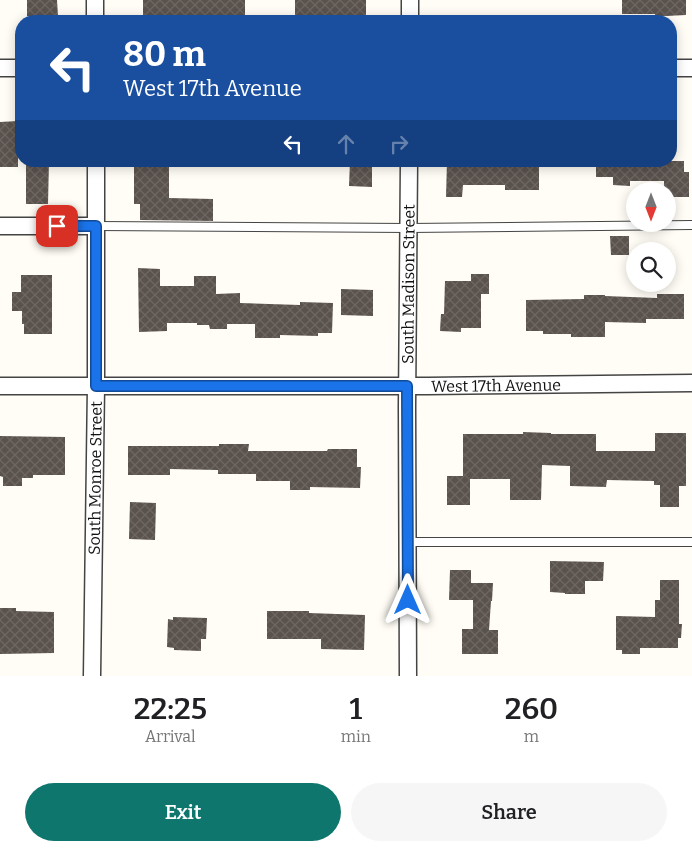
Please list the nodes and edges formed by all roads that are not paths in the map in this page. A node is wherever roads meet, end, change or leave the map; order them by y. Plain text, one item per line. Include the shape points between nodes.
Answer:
1 (95, 0) edge
2 (410, 0) edge
3 (95, 15) edge
4 (410, 15) edge
5 (0, 68) edge
6 (15, 68) edge
7 (677, 68) edge
8 (692, 68) edge
9 (96, 167) edge
10 (409, 167) edge
11 (692, 225) edge
12 (0, 226) edge
13 (96, 226) junction
14 (409, 228) junction
15 (692, 383) edge
16 (0, 386) edge
17 (96, 386) junction
18 (407, 386) junction
19 (408, 542) junction
20 (692, 542) edge
21 (92, 676) edge
22 (408, 676) edge

1 - 3 street
2 - 4 street
5 - 6 street
7 - 8 street
9 - 13 street, South Monroe Street
10 - 14 street, South Madison Street
11 - 14 lane
12 - 13 street
13 - 14 lane
13 - 17 street, South Monroe Street
14 - 18 street, South Madison Street
15 - 18 street, West 17th Avenue
16 - 17 street, West 17th Avenue
17 - 18 street, West 17th Avenue
17 - 21 street, South Monroe Street
18 - 19 street, South Madison Street
19 - 20 lane
19 - 22 street, South Madison Street

